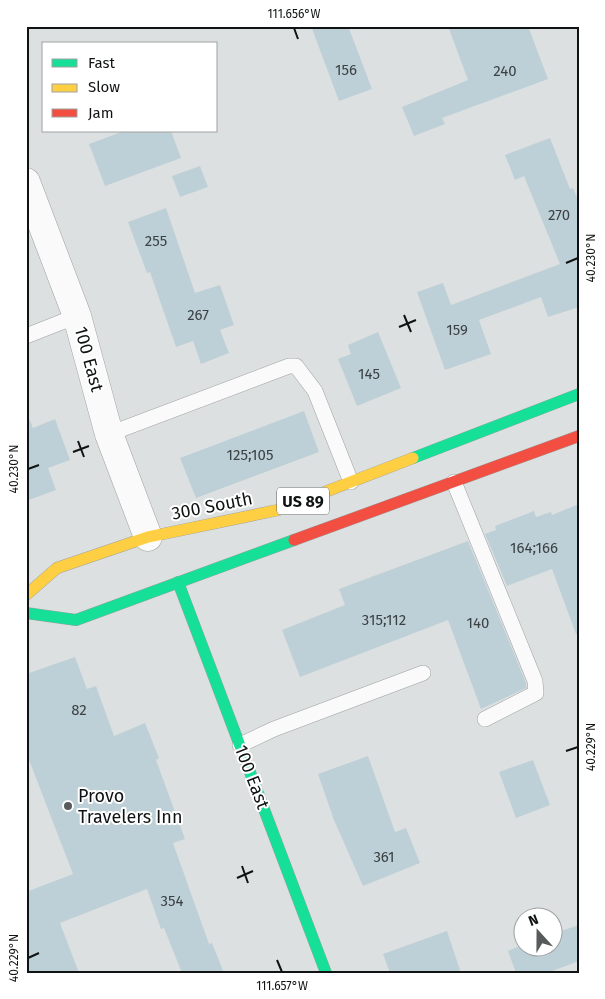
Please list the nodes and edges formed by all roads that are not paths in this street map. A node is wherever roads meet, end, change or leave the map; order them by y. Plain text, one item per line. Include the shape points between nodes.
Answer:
1 (26, 182) edge
2 (77, 316) junction
3 (26, 336) edge
4 (579, 394) edge
5 (109, 434) junction
6 (579, 436) edge
7 (351, 482) junction
8 (454, 482) junction
9 (148, 537) junction
10 (178, 582) junction
11 (26, 595) edge
12 (26, 613) edge
13 (423, 673) dead end
14 (485, 719) dead end
15 (240, 744) junction
16 (326, 973) edge

1 - 2 street, 100 East
2 - 3 lane
2 - 5 street, 100 East
4 - 7 main road, 300 South / US 89
5 - 7 lane via 296,366 315,391
5 - 9 street, 100 East
6 - 8 main road, US 89
7 - 9 main road, 300 South / US 89 via 278,510
8 - 10 main road, US 89
8 - 14 lane via 535,681 536,693
9 - 11 main road, 300 South / US 89 via 57,568
10 - 12 main road, US 89 via 76,620
10 - 15 main road, 100 East
13 - 15 lane
15 - 16 main road, 100 East

